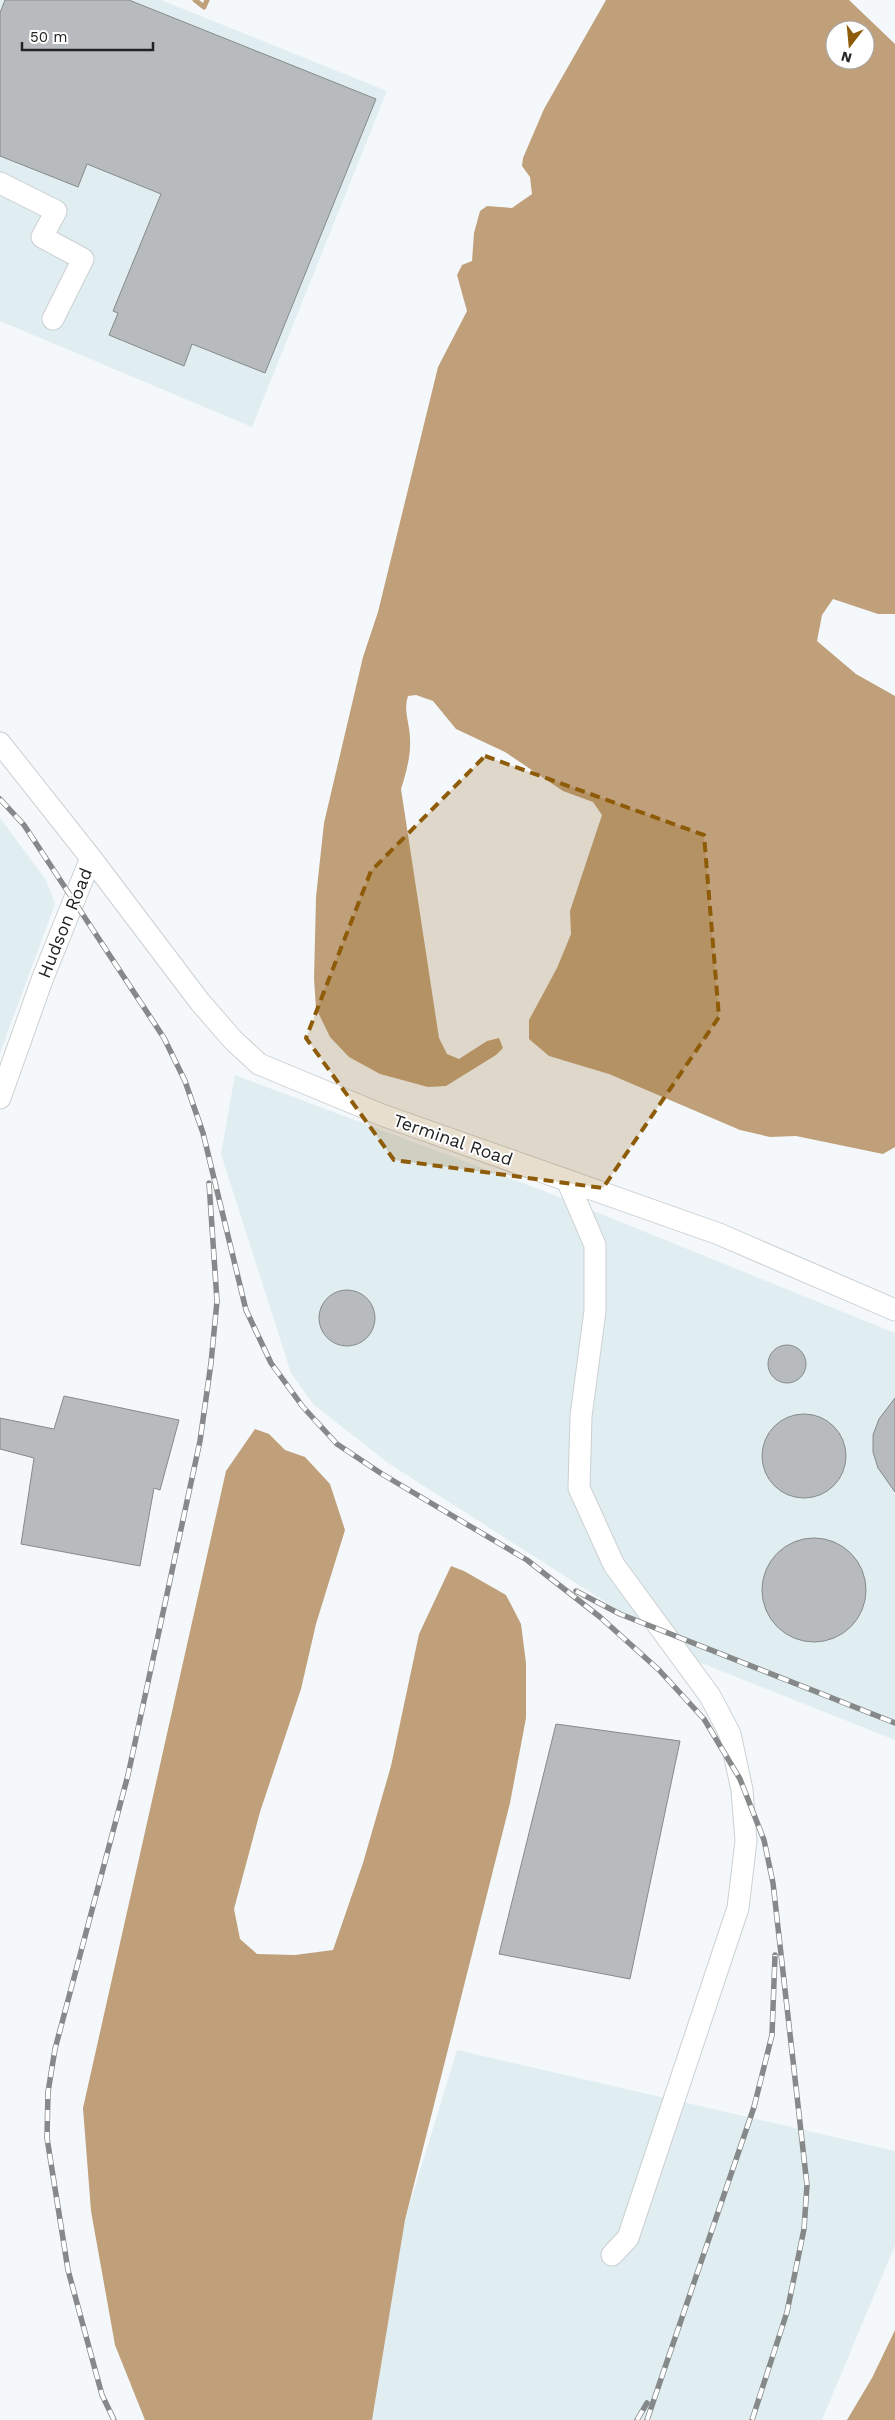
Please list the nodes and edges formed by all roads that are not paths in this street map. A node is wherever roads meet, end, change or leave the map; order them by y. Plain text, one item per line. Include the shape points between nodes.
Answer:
1 (0, 183) edge
2 (53, 319) dead end
3 (0, 743) edge
4 (91, 858) junction
5 (0, 1098) edge
6 (567, 1180) junction
7 (895, 1310) edge
8 (612, 2254) dead end

1 - 2 street via 56,211 42,237 83,259
3 - 4 street, Hudson Road
4 - 5 street, Hudson Road via 45,971
4 - 6 street, Terminal Road via 200,1002 259,1064 382,1115
6 - 7 street, Terminal Road via 719,1234
6 - 8 street via 595,1245 595,1311 581,1416 579,1488 614,1565 710,1696 730,1734 742,1790 746,1841 738,1908 628,2238

